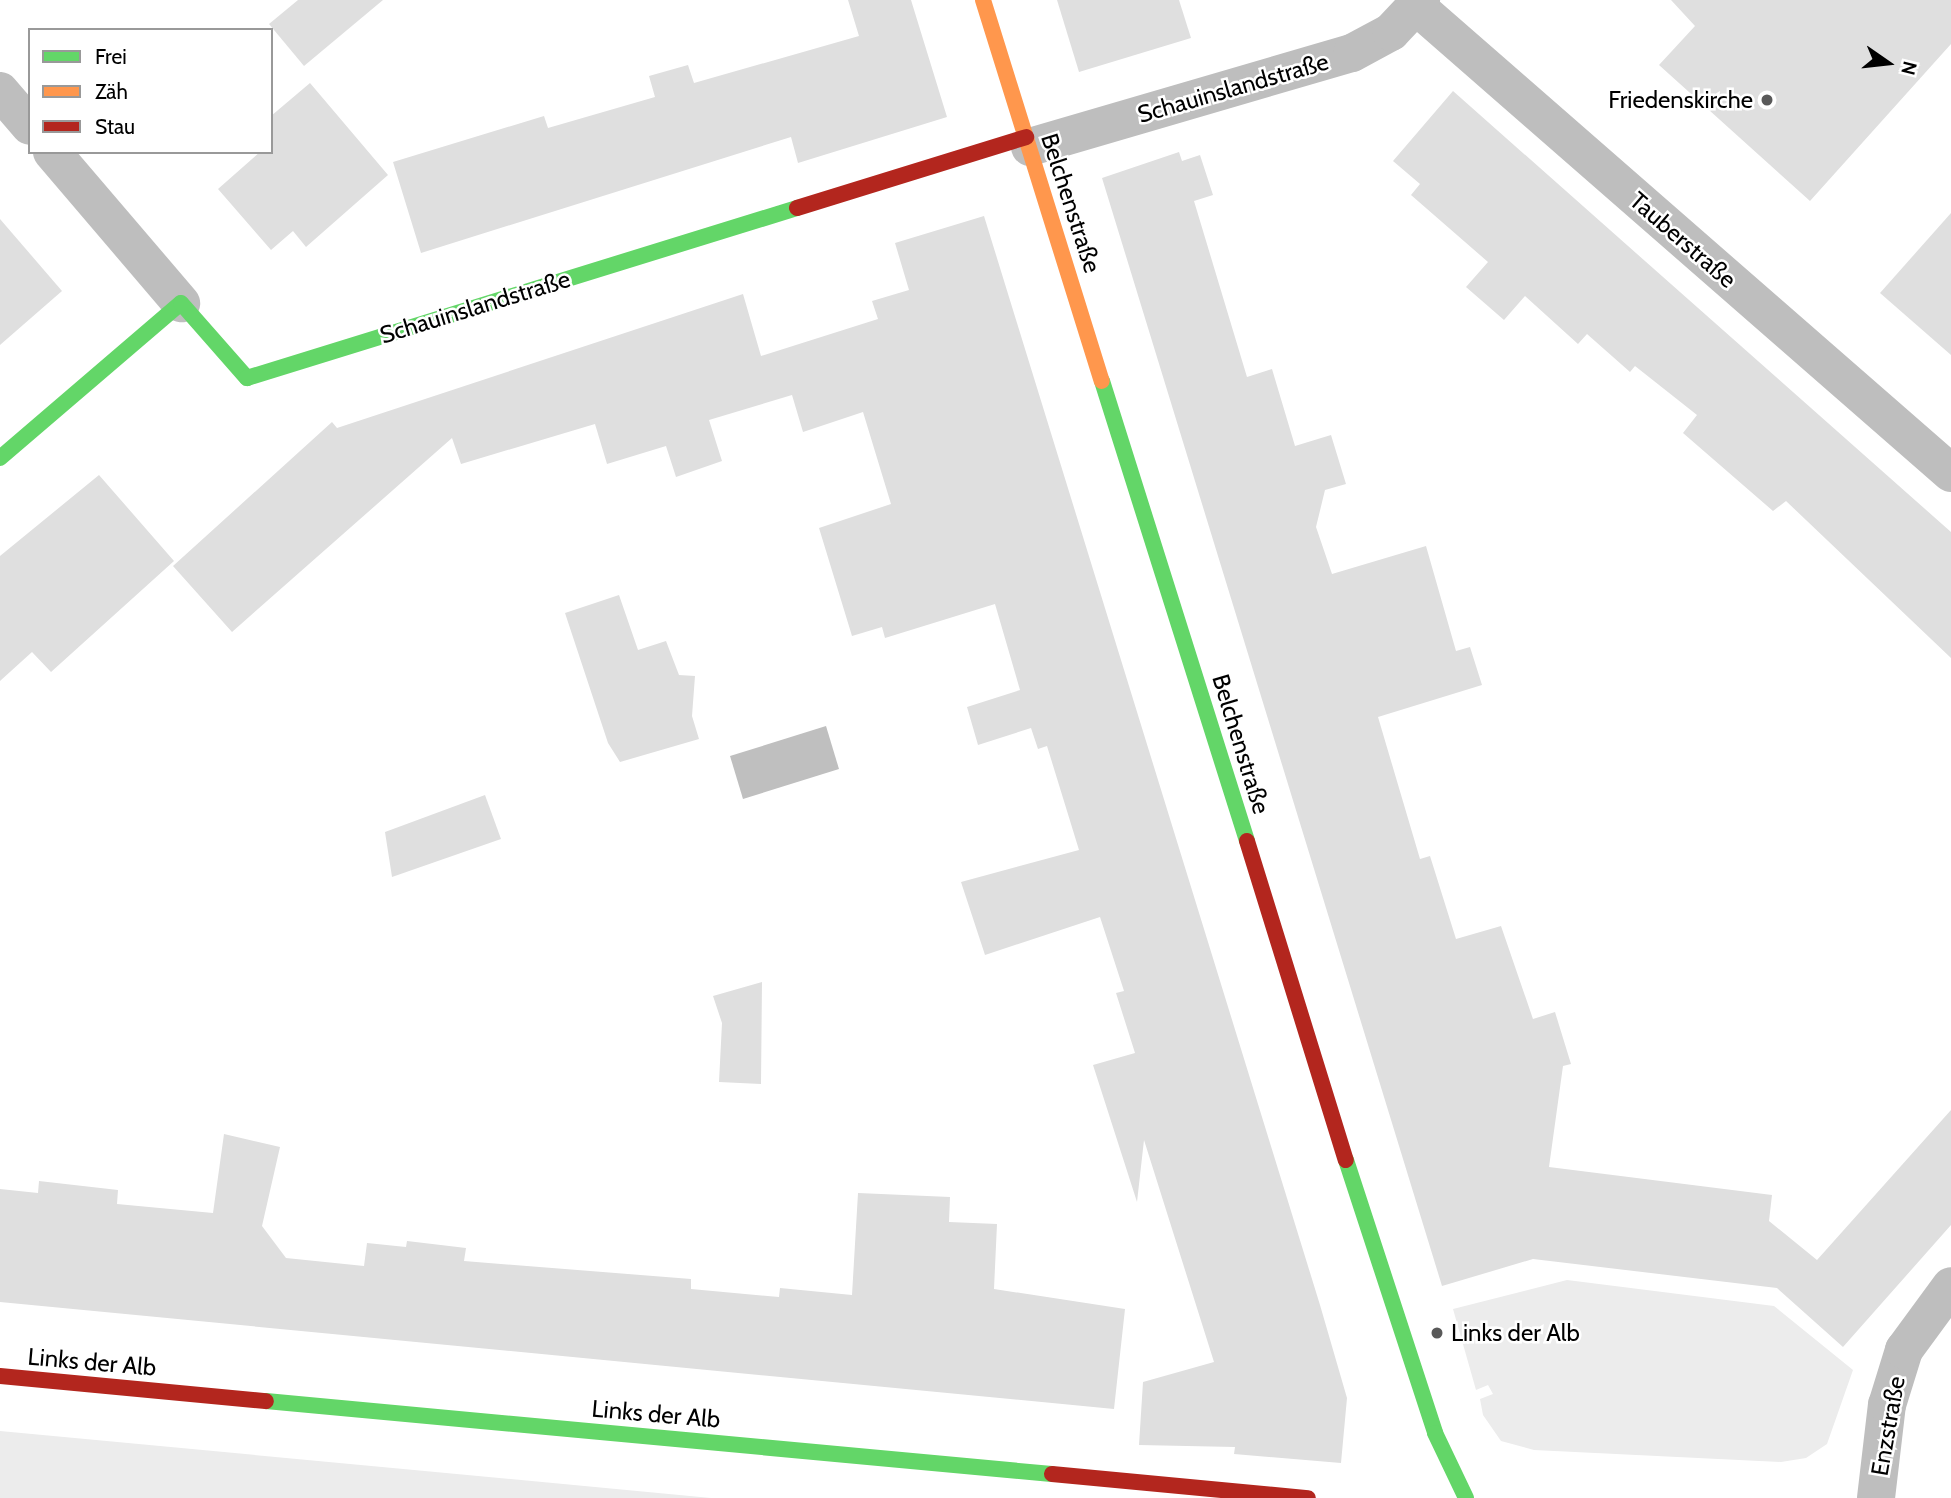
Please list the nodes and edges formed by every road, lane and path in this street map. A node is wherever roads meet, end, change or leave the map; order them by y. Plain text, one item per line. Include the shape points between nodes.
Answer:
1 (983, 0) edge
2 (1418, 3) edge
3 (0, 91) edge
4 (28, 124) edge
5 (1028, 142) junction
6 (54, 154) edge
7 (181, 303) junction
8 (0, 458) edge
9 (1951, 473) edge
10 (1951, 1286) edge
11 (0, 1376) edge
12 (1308, 1498) edge
13 (1466, 1498) edge
14 (1876, 1498) edge

1 - 5 street, Belchenstraße
2 - 5 street, Schauinslandstraße via 1391,32 1352,53
2 - 9 street, Tauberstraße
3 - 4 street
5 - 7 street, Schauinslandstraße via 247,378
5 - 13 street, Belchenstraße via 1388,1293 1434,1433
6 - 7 street
7 - 8 street
10 - 14 street, Enzstraße via 1904,1350 1887,1405
11 - 12 street, Links der Alb

